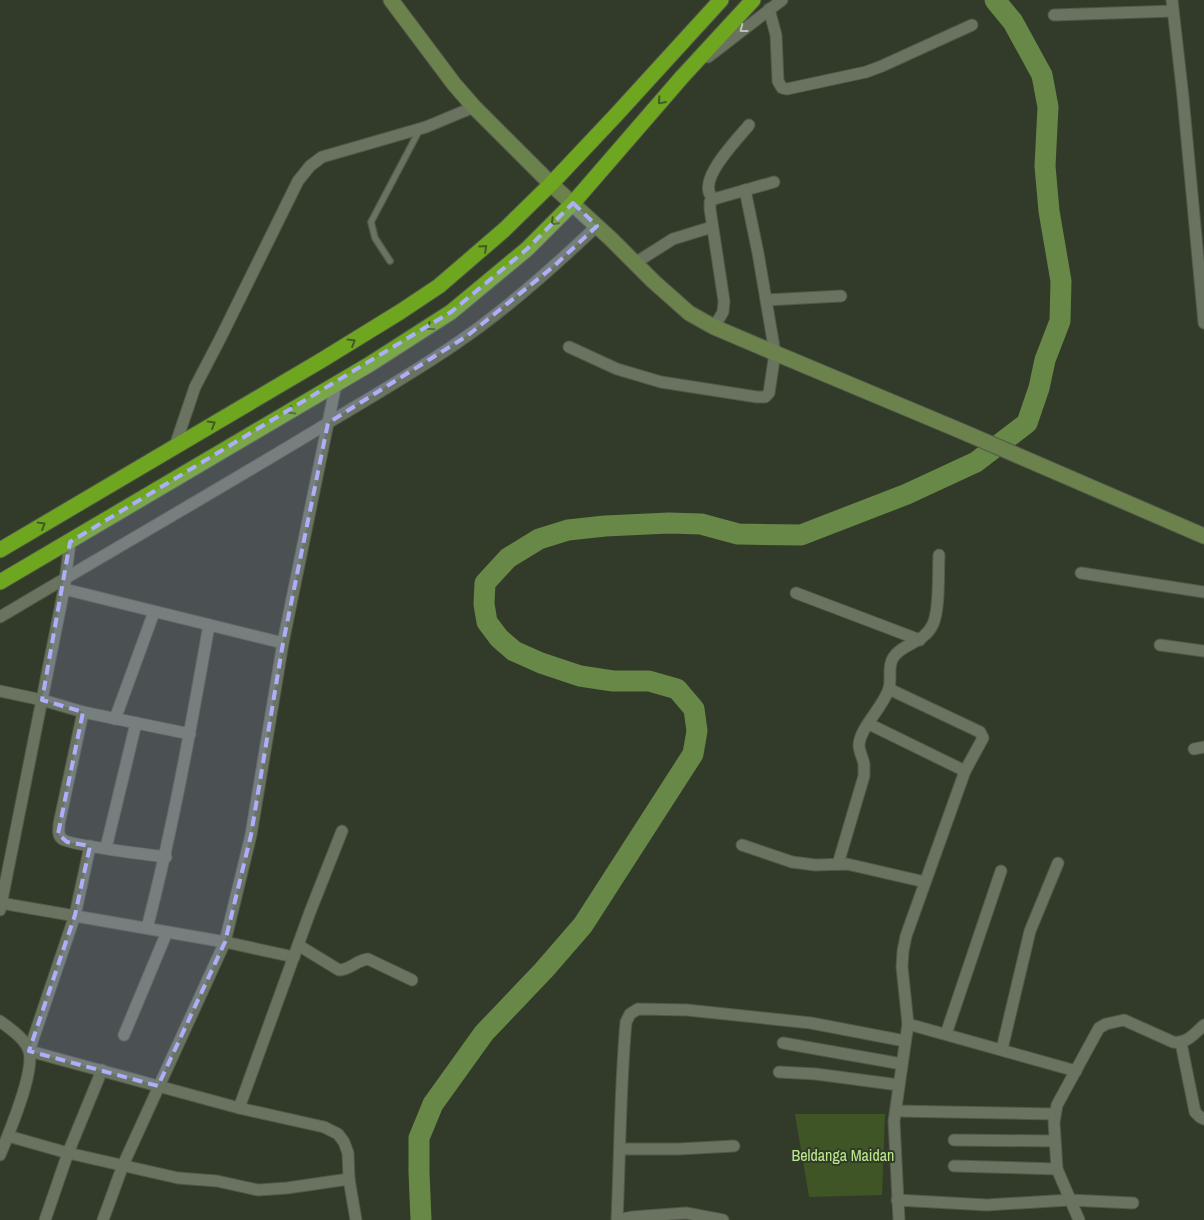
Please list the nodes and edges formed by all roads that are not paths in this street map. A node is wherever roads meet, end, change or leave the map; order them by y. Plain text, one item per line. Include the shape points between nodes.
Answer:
1 (391, 0) edge
2 (721, 0) edge
3 (753, 0) edge
4 (782, 0) edge
5 (1172, 5) edge
6 (769, 9) junction
7 (1054, 15) dead end
8 (972, 25) dead end
9 (682, 77) junction
10 (474, 107) junction
11 (749, 125) dead end
12 (420, 129) junction
13 (774, 182) dead end
14 (551, 184) junction
15 (745, 190) junction
16 (714, 199) junction
17 (573, 203) junction
18 (597, 226) junction
19 (712, 227) junction
20 (390, 261) dead end
21 (635, 263) junction
22 (842, 296) dead end
23 (766, 300) junction
24 (1204, 323) edge
25 (714, 327) junction
26 (569, 348) dead end
27 (775, 354) junction
28 (336, 384) junction
29 (328, 423) junction
30 (175, 446) junction
31 (1204, 536) edge
32 (70, 542) junction
33 (0, 550) edge
34 (939, 555) dead end
35 (1081, 573) dead end
36 (0, 582) edge
37 (65, 583) junction
38 (1204, 592) edge
39 (796, 593) dead end
40 (154, 612) junction
41 (0, 617) edge
42 (209, 625) junction
43 (920, 640) junction
44 (283, 643) junction
45 (1160, 645) dead end
46 (1204, 651) edge
47 (889, 690) junction
48 (0, 691) edge
49 (42, 700) junction
50 (83, 712) junction
51 (115, 719) junction
52 (136, 723) junction
53 (869, 724) junction
54 (190, 734) junction
55 (965, 770) junction
56 (342, 831) dead end
57 (742, 845) dead end
58 (90, 846) junction
59 (106, 848) junction
60 (166, 857) junction
61 (1058, 863) dead end
62 (838, 864) junction
63 (1001, 871) dead end
64 (925, 882) junction
65 (0, 905) edge
66 (75, 915) junction
67 (148, 928) junction
68 (167, 932) junction
69 (225, 942) junction
70 (296, 951) junction
71 (412, 980) dead end
72 (0, 1021) edge
73 (908, 1024) junction
74 (1204, 1025) edge
75 (946, 1034) junction
76 (124, 1035) dead end
77 (905, 1042) junction
78 (783, 1043) dead end
79 (1181, 1043) junction
80 (1002, 1049) junction
81 (29, 1051) junction
82 (902, 1064) junction
83 (102, 1070) junction
84 (1076, 1071) junction
85 (780, 1072) dead end
86 (899, 1085) junction
87 (158, 1086) junction
88 (239, 1108) junction
89 (896, 1111) junction
90 (1055, 1114) junction
91 (1204, 1119) edge
92 (8, 1136) junction
93 (954, 1140) dead end
94 (1054, 1140) junction
95 (734, 1146) dead end
96 (621, 1149) junction
97 (68, 1153) junction
98 (0, 1155) edge
99 (123, 1165) junction
100 (954, 1166) dead end
101 (1057, 1170) junction
102 (349, 1179) junction
103 (897, 1200) junction
104 (1069, 1200) junction
105 (1133, 1203) dead end
106 (705, 1218) edge
107 (45, 1220) edge
108 (103, 1220) edge
109 (356, 1220) edge
110 (617, 1220) edge
111 (723, 1220) edge
112 (899, 1220) edge
113 (1079, 1220) edge

1 - 10 street
2 - 14 highway
3 - 9 highway
4 - 6 street
5 - 7 street
5 - 24 street
6 - 8 street via 776,35 778,81 782,88 788,89 866,72
6 -> 9 street
9 -> 17 highway
10 - 12 street
10 - 14 street
11 - 16 street via 711,174 707,189
12 - 20 lane via 371,222 375,238
12 - 30 street via 322,157 298,181 195,387
13 - 15 street
14 - 17 street
30 -> 14 highway via 330,355 439,286
15 - 16 street
15 - 23 street
16 - 19 street via 710,202
17 - 18 street
17 -> 28 highway via 527,249 451,312
18 - 21 street
18 - 29 street via 553,267 467,336
19 - 21 street via 673,239
19 - 25 street via 724,301 723,312
21 - 25 street via 689,313
22 - 23 street
23 - 27 street
25 - 27 street
26 - 27 street via 617,369 661,382 757,397 765,397 769,393
27 - 31 street
28 - 29 street
28 -> 32 highway
29 - 37 street
29 - 44 street
33 -> 30 highway
32 - 36 highway
32 - 37 street
34 - 43 street via 934,622
35 - 38 street
37 - 40 street
37 - 41 street
37 - 49 street
39 - 43 street
40 - 42 street
40 - 51 street
42 - 44 street
42 - 54 street
43 - 47 street via 893,658
44 - 69 street via 250,835
45 - 46 street
47 - 53 street
47 - 55 street via 982,734 982,743
48 - 49 street
49 - 50 street
49 - 65 street
50 - 51 street
50 - 58 street via 58,834 67,842
51 - 52 street
52 - 54 street
52 - 59 street
53 - 55 street
53 - 62 street via 859,745 864,764 862,784
54 - 60 street
55 - 64 street
56 - 70 street
57 - 62 street via 792,862
58 - 59 street
58 - 66 street
59 - 60 street
60 - 67 street
61 - 80 street via 1030,931
62 - 64 street
63 - 75 street
64 - 73 street via 903,951
65 - 66 street
66 - 67 street
66 - 81 street
67 - 68 street
68 - 69 street
68 - 76 street
69 - 70 street
69 - 87 street
70 - 71 street via 339,970 345,970 360,960 368,960
70 - 88 street
72 - 81 street via 22,1040
73 - 75 street
73 - 77 street
74 - 79 street via 1189,1040
75 - 80 street
77 - 82 street
77 - 96 street via 811,1023 687,1010 638,1009 626,1022
78 - 82 street
79 - 84 street via 1117,1020 1099,1028
79 - 91 street via 1195,1112
80 - 84 street
81 - 83 street
81 - 92 street via 30,1070
82 - 86 street
83 - 87 street
83 - 97 street
84 - 90 street
85 - 86 street
86 - 89 street
87 - 88 street
87 - 99 street
88 - 102 street via 324,1127 338,1134 348,1153
89 - 90 street
89 - 103 street
90 - 94 street
92 - 97 street
92 - 98 street
93 - 94 street
94 - 101 street
95 - 96 street
96 - 110 street
97 - 99 street
97 - 107 street
99 - 102 street via 178,1178 217,1181 258,1190
99 - 108 street
100 - 101 street
101 - 104 street
102 - 109 street
103 - 104 street via 987,1205
103 - 112 street
104 - 105 street
104 - 113 street
106 - 110 street via 686,1213
106 - 111 street

